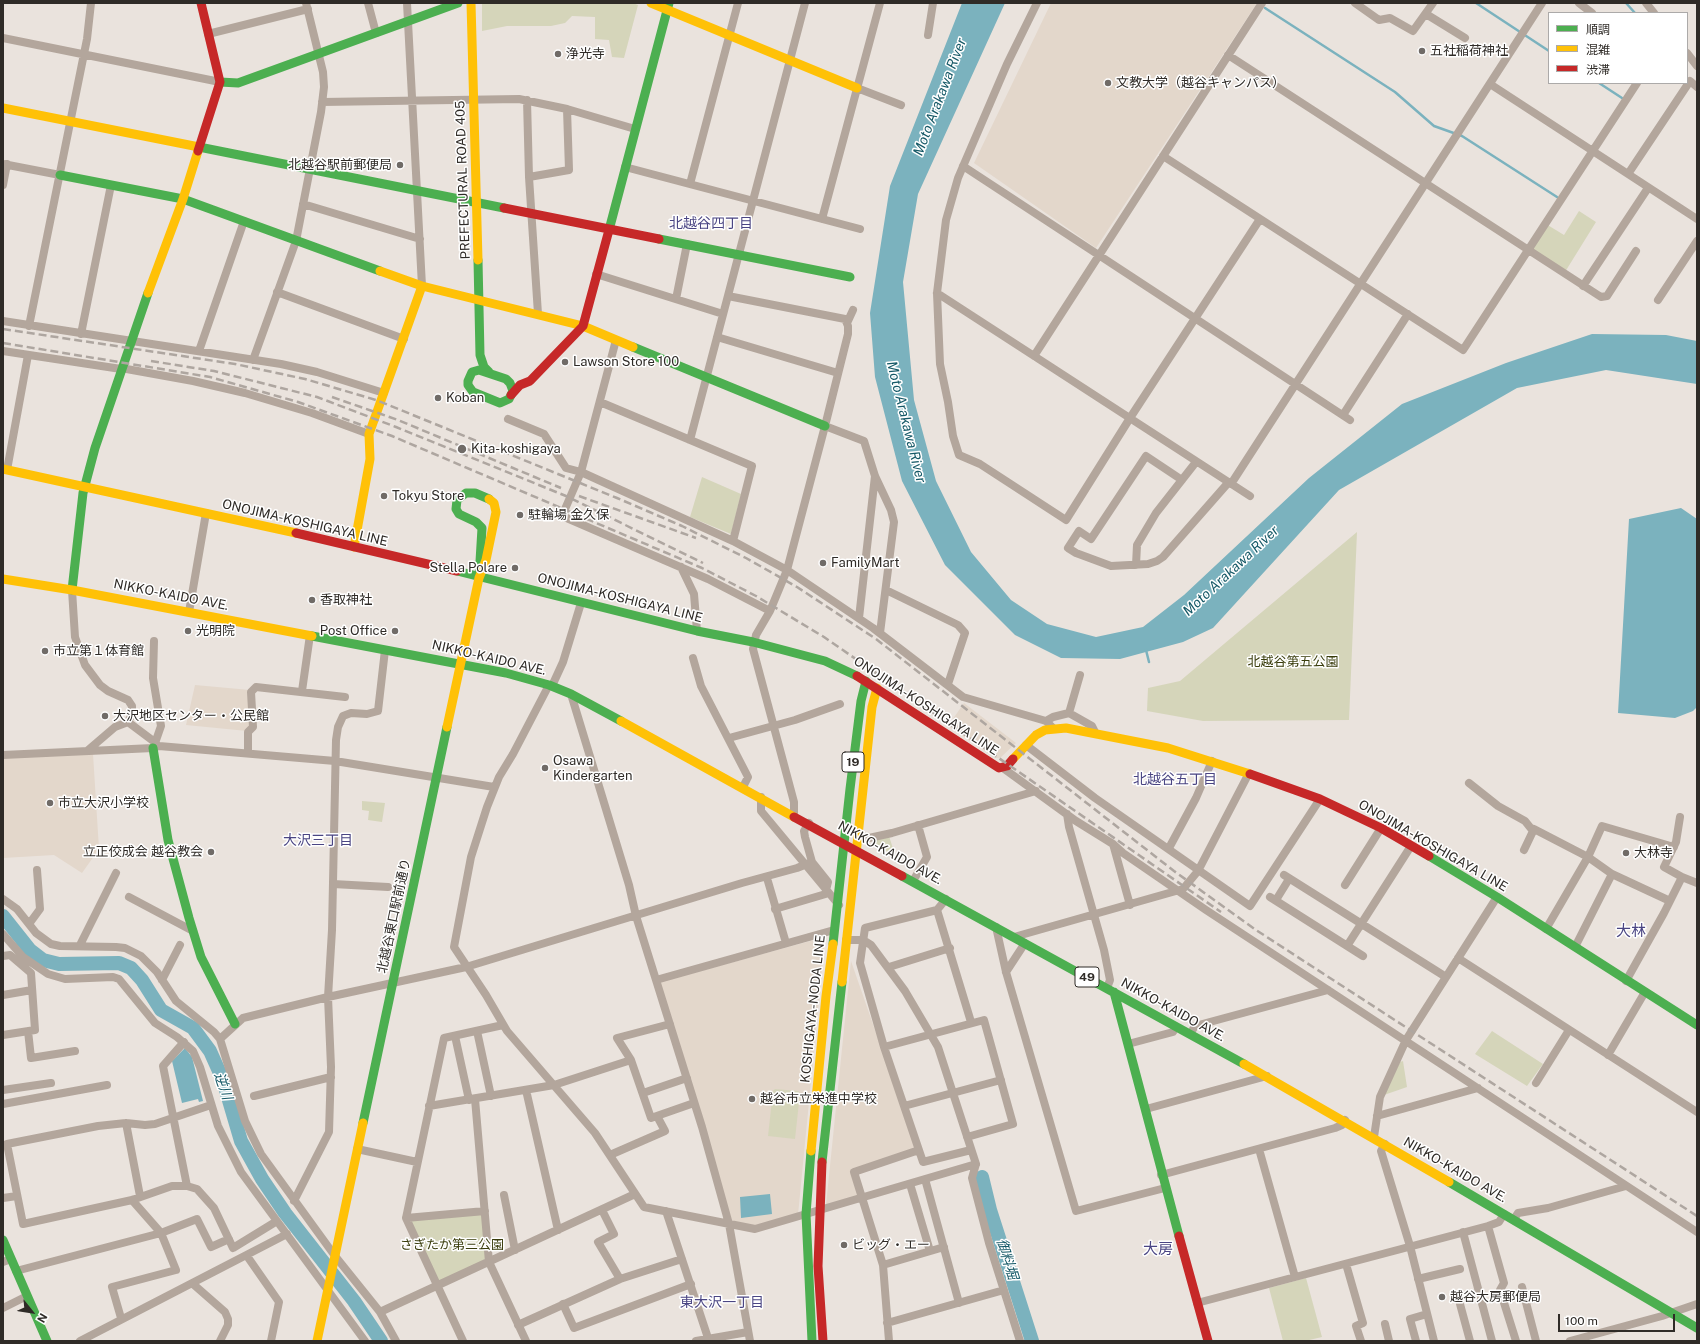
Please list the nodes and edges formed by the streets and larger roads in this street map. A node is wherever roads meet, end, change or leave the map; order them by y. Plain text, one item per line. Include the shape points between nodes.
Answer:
1 (91, 3) edge
2 (201, 3) edge
3 (368, 3) edge
4 (407, 3) edge
5 (458, 3) edge
6 (470, 3) edge
7 (651, 3) edge
8 (738, 3) edge
9 (805, 3) edge
10 (880, 3) edge
11 (933, 3) edge
12 (1036, 3) edge
13 (1262, 3) edge
14 (1356, 3) edge
15 (1433, 3) edge
16 (1542, 3) edge
17 (1579, 3) edge
18 (1646, 3) edge
19 (307, 6) edge
20 (668, 6) edge
21 (1591, 12) edge
22 (1653, 12) edge
23 (1426, 14) junction
24 (409, 21) junction
25 (376, 33) junction
26 (208, 34) junction
27 (729, 35) junction
28 (928, 35) dead end
29 (3, 38) edge
30 (1465, 38) dead end
31 (1688, 53) edge
32 (319, 54) junction
33 (83, 55) junction
34 (1228, 55) junction
35 (790, 60) junction
36 (1697, 66) edge
37 (1689, 79) edge
38 (220, 82) junction
39 (1490, 84) junction
40 (1636, 84) edge
41 (1686, 84) edge
42 (1697, 87) edge
43 (857, 88) junction
44 (413, 100) junction
45 (474, 100) junction
46 (527, 100) junction
47 (322, 102) junction
48 (901, 105) dead end
49 (3, 108) edge
50 (567, 110) junction
51 (71, 121) junction
52 (635, 129) junction
53 (199, 147) junction
54 (1592, 151) junction
55 (1163, 156) junction
56 (5, 164) edge
57 (963, 166) junction
58 (625, 167) junction
59 (310, 168) junction
60 (1628, 174) junction
61 (60, 175) junction
62 (529, 177) junction
63 (1426, 183) junction
64 (690, 184) junction
65 (3, 185) edge
66 (111, 186) junction
67 (1648, 188) junction
68 (418, 190) junction
69 (183, 199) junction
70 (753, 200) junction
71 (477, 202) junction
72 (303, 204) junction
73 (532, 214) junction
74 (822, 219) junction
75 (1260, 219) junction
76 (1697, 219) edge
77 (244, 222) junction
78 (608, 228) junction
79 (860, 228) dead end
80 (420, 239) junction
81 (296, 241) junction
82 (1697, 241) edge
83 (686, 244) junction
84 (1527, 249) junction
85 (1636, 251) dead end
86 (739, 254) junction
87 (1098, 255) junction
88 (596, 274) junction
89 (850, 276) dead end
90 (1361, 284) junction
91 (422, 286) junction
92 (1583, 286) junction
93 (277, 292) junction
94 (938, 293) junction
95 (728, 296) junction
96 (676, 299) junction
97 (1658, 300) dead end
98 (479, 301) junction
99 (854, 310) dead end
100 (538, 314) junction
101 (723, 314) junction
102 (1408, 314) junction
103 (1195, 318) junction
104 (3, 322) edge
105 (849, 323) junction
106 (29, 326) junction
107 (583, 326) junction
108 (81, 334) junction
109 (717, 337) junction
110 (404, 338) junction
111 (616, 340) junction
112 (131, 341) junction
113 (3, 351) edge
114 (199, 351) junction
115 (28, 355) junction
116 (480, 355) junction
117 (1034, 356) junction
118 (253, 360) junction
119 (121, 368) junction
120 (472, 372) junction
121 (489, 372) junction
122 (838, 373) junction
123 (707, 376) junction
124 (507, 381) junction
125 (1296, 384) junction
126 (520, 385) junction
127 (384, 393) junction
128 (511, 395) junction
129 (600, 402) junction
130 (1343, 415) junction
131 (1130, 418) junction
132 (508, 419) dead end
133 (1350, 420) dead end
134 (826, 426) junction
135 (369, 434) junction
136 (690, 440) junction
137 (1196, 462) junction
138 (5, 470) edge
139 (581, 472) junction
140 (875, 476) junction
141 (1182, 480) junction
142 (1230, 483) junction
143 (84, 486) junction
144 (1250, 496) dead end
145 (206, 513) junction
146 (733, 541) junction
147 (354, 547) junction
148 (1136, 565) junction
149 (681, 567) junction
150 (787, 570) junction
151 (479, 578) junction
152 (3, 580) edge
153 (72, 590) junction
154 (886, 590) junction
155 (581, 603) junction
156 (770, 611) junction
157 (189, 612) junction
158 (859, 618) junction
159 (697, 631) junction
160 (880, 633) junction
161 (310, 635) junction
162 (154, 641) dead end
163 (753, 642) junction
164 (385, 650) junction
165 (693, 658) dead end
166 (461, 665) junction
167 (1080, 675) dead end
168 (866, 681) junction
169 (948, 684) junction
170 (551, 686) junction
171 (877, 688) junction
172 (302, 691) junction
173 (571, 694) junction
174 (345, 697) dead end
175 (840, 704) dead end
176 (1069, 713) junction
177 (1046, 720) junction
178 (128, 722) junction
179 (773, 725) junction
180 (1053, 728) junction
181 (1095, 732) junction
182 (729, 738) junction
183 (154, 745) junction
184 (1026, 745) junction
185 (87, 751) junction
186 (248, 753) junction
187 (3, 755) edge
188 (335, 761) junction
189 (1212, 761) junction
190 (1004, 768) junction
191 (1250, 773) junction
192 (437, 778) junction
193 (1470, 783) dead end
194 (494, 787) junction
195 (743, 787) junction
196 (1036, 791) junction
197 (761, 797) junction
198 (1320, 799) junction
199 (1067, 814) junction
200 (794, 815) junction
201 (1680, 817) dead end
202 (809, 823) junction
203 (918, 825) junction
204 (1381, 828) junction
205 (1533, 832) junction
206 (858, 837) junction
207 (844, 843) junction
208 (1113, 844) junction
209 (1411, 846) junction
210 (1674, 847) junction
211 (1169, 848) junction
212 (856, 850) junction
213 (1524, 850) dead end
214 (1588, 856) junction
215 (809, 863) junction
216 (37, 870) dead end
217 (1198, 871) junction
218 (116, 873) dead end
219 (1612, 874) junction
220 (1682, 877) junction
221 (767, 878) junction
222 (913, 881) junction
223 (1697, 883) edge
224 (333, 884) junction
225 (1344, 885) dead end
226 (388, 887) dead end
227 (828, 891) junction
228 (1178, 891) junction
229 (129, 897) dead end
230 (1496, 897) junction
231 (3, 899) edge
232 (946, 899) junction
233 (1670, 901) junction
234 (839, 905) junction
235 (1130, 905) junction
236 (775, 909) junction
237 (937, 910) junction
238 (1094, 914) junction
239 (636, 916) junction
240 (1362, 923) junction
241 (29, 924) junction
242 (996, 927) junction
243 (1546, 929) junction
244 (834, 930) junction
245 (193, 931) junction
246 (3, 934) edge
247 (1014, 937) junction
248 (846, 940) junction
249 (863, 940) junction
250 (786, 943) junction
251 (1025, 943) junction
252 (80, 945) junction
253 (180, 945) dead end
254 (1347, 946) junction
255 (1575, 947) junction
256 (950, 948) junction
257 (3, 956) edge
258 (1362, 956) dead end
259 (1458, 958) junction
260 (466, 966) junction
261 (889, 967) junction
262 (1006, 972) junction
263 (1446, 977) junction
264 (162, 980) junction
265 (656, 980) junction
266 (1626, 981) junction
267 (393, 983) junction
268 (32, 990) junction
269 (1110, 990) junction
270 (1328, 990) junction
271 (1645, 992) junction
272 (3, 995) edge
273 (328, 997) junction
274 (971, 1022) junction
275 (235, 1024) junction
276 (670, 1024) junction
277 (503, 1025) junction
278 (1697, 1025) edge
279 (1176, 1027) junction
280 (1569, 1030) junction
281 (28, 1031) junction
282 (477, 1031) junction
283 (930, 1033) junction
284 (1190, 1034) junction
285 (3, 1035) edge
286 (455, 1036) junction
287 (220, 1039) junction
288 (1406, 1040) junction
289 (184, 1042) junction
290 (1128, 1044) junction
291 (884, 1047) junction
292 (75, 1052) dead end
293 (1608, 1055) junction
294 (631, 1060) junction
295 (1267, 1076) junction
296 (331, 1077) junction
297 (687, 1078) junction
298 (1001, 1080) junction
299 (51, 1083) dead end
300 (1536, 1083) dead end
301 (554, 1085) junction
302 (107, 1086) dead end
303 (1478, 1088) junction
304 (3, 1090) edge
305 (526, 1090) junction
306 (953, 1092) junction
307 (642, 1093) junction
308 (254, 1096) dead end
309 (491, 1096) junction
310 (472, 1099) junction
311 (694, 1102) junction
312 (3, 1104) edge
313 (211, 1105) junction
314 (429, 1106) junction
315 (904, 1106) junction
316 (1146, 1110) junction
317 (1697, 1112) edge
318 (174, 1116) junction
319 (657, 1116) junction
320 (1377, 1116) junction
321 (1345, 1120) junction
322 (126, 1123) junction
323 (967, 1137) junction
324 (1374, 1138) junction
325 (1385, 1144) junction
326 (357, 1149) junction
327 (1260, 1149) junction
328 (919, 1150) junction
329 (971, 1150) junction
330 (610, 1155) junction
331 (417, 1162) junction
332 (976, 1164) junction
333 (1161, 1175) junction
334 (925, 1179) junction
335 (910, 1184) junction
336 (187, 1186) junction
337 (1626, 1186) junction
338 (1164, 1188) junction
339 (635, 1194) junction
340 (504, 1195) dead end
341 (17, 1196) junction
342 (3, 1198) edge
343 (136, 1198) junction
344 (863, 1198) junction
345 (294, 1201) junction
346 (602, 1210) junction
347 (818, 1210) junction
348 (485, 1211) junction
349 (666, 1211) junction
350 (806, 1214) junction
351 (1504, 1214) junction
352 (406, 1218) junction
353 (1514, 1220) junction
354 (277, 1221) junction
355 (729, 1224) junction
356 (1488, 1226) junction
357 (558, 1230) junction
358 (1462, 1232) junction
359 (1697, 1232) edge
360 (161, 1233) junction
361 (287, 1234) junction
362 (229, 1239) junction
363 (3, 1240) edge
364 (1410, 1246) junction
365 (944, 1247) junction
366 (516, 1250) junction
367 (930, 1251) junction
368 (247, 1256) junction
369 (335, 1258) junction
370 (682, 1259) junction
371 (7, 1261) edge
372 (489, 1262) junction
373 (1346, 1264) junction
374 (883, 1265) junction
375 (1460, 1269) dead end
376 (16, 1271) junction
377 (1294, 1277) junction
378 (620, 1279) junction
379 (1418, 1279) junction
380 (194, 1284) junction
381 (690, 1284) junction
382 (438, 1285) junction
383 (328, 1287) junction
384 (1522, 1287) dead end
385 (1004, 1290) junction
386 (27, 1296) junction
387 (959, 1303) junction
388 (1197, 1303) junction
389 (563, 1304) junction
390 (1460, 1304) dead end
391 (1697, 1304) edge
392 (3, 1308) edge
393 (380, 1312) junction
394 (1672, 1312) junction
395 (1427, 1314) junction
396 (121, 1318) junction
397 (887, 1323) junction
398 (1385, 1324) dead end
399 (518, 1325) junction
400 (1697, 1328) edge
401 (748, 1332) junction
402 (708, 1338) junction
403 (721, 1338) edge
404 (1018, 1340) edge
405 (47, 1341) edge
406 (80, 1341) edge
407 (220, 1341) edge
408 (271, 1341) edge
409 (317, 1341) edge
410 (365, 1341) edge
411 (396, 1341) edge
412 (463, 1341) edge
413 (526, 1341) edge
414 (696, 1341) edge
415 (750, 1341) edge
416 (812, 1341) edge
417 (823, 1341) edge
418 (889, 1341) edge
419 (1208, 1341) edge
420 (1361, 1341) edge
421 (1389, 1341) edge
422 (1416, 1341) edge
423 (1434, 1341) edge
424 (1470, 1341) edge
425 (1492, 1341) edge
426 (1516, 1341) edge
427 (1536, 1341) edge
428 (1570, 1341) edge

1 - 33 street
2 - 26 street
3 - 25 street
4 - 24 street
5 - 24 street
6 - 45 street, PREFECTURAL ROAD 405
7 - 20 street
8 - 27 street
9 - 35 street
10 - 43 street
11 - 28 street
12 - 57 street
13 - 34 street
14 - 23 street via 1380,20 1390,18 1413,31
15 - 23 street
16 - 39 street
17 - 21 street
18 - 22 street
19 - 26 street
19 - 32 street
20 - 27 street
20 - 52 street
23 - 30 street
24 - 25 street
24 - 44 street
25 - 32 street
26 - 38 street
27 - 35 street
27 - 64 street
29 - 33 street
31 - 36 street
32 - 38 street via 238,83
32 - 47 street via 324,87
33 - 38 street
33 - 51 street
34 - 55 street
34 - 63 street
35 - 43 street
35 - 70 street
37 - 42 street
38 - 53 street
39 - 54 street
39 - 63 street
40 - 54 street
41 - 60 street
43 - 48 street
43 - 74 street
44 - 45 street
44 - 47 street
44 - 68 street
45 - 46 street
45 - 71 street, PREFECTURAL ROAD 405
46 - 50 street
46 - 62 street
47 - 59 street
49 - 51 street
50 - 52 street
50 - 62 street via 569,170
51 - 53 street
51 - 61 street
52 - 58 street
53 - 59 street
53 - 69 street
54 - 60 street
54 - 84 street
55 - 75 street
55 - 87 street
56 - 61 street
56 - 65 street
57 - 87 street
57 - 94 street via 946,220
58 - 64 street
58 - 78 street
59 - 68 street
59 - 72 street
60 - 67 street
61 - 66 street
61 - 106 street
62 - 73 street
63 - 84 street
63 - 90 street
64 - 70 street
66 - 69 street
66 - 108 street
67 - 76 street
67 - 92 street
68 - 71 street
68 - 80 street
69 - 77 street
69 - 112 street
70 - 74 street
70 - 86 street
71 - 73 street
71 - 98 street, PREFECTURAL ROAD 405
72 - 80 street
72 - 81 street
73 - 78 street
73 - 100 street
74 - 79 street
75 - 90 street
75 - 103 street
77 - 81 street
77 - 114 street
78 - 83 street
78 - 88 street
80 - 91 street
81 - 91 street
81 - 93 street
82 - 97 street
83 - 86 street
83 - 96 street
84 - 92 street
84 - 102 street via 1463,350
85 - 92 street via 1607,296 1601,297
86 - 89 street
86 - 95 street
87 - 103 street
87 - 117 street
88 - 96 street
88 - 107 street
90 - 102 street
90 - 125 street
91 - 98 street
91 - 110 street
93 - 110 street
93 - 118 street
94 - 117 street
94 - 131 street via 940,364 953,436 960,456 980,464 1066,520
95 - 101 street
95 - 105 street via 845,319
96 - 101 street
98 - 100 street
98 - 116 street, PREFECTURAL ROAD 405
99 - 105 street
100 - 107 street
101 - 109 street
102 - 130 street
103 - 125 street
103 - 131 street
104 - 106 street
105 - 122 street
106 - 108 street
107 - 111 street
107 - 126 street via 530,381
108 - 112 street
109 - 122 street
109 - 123 street
110 - 127 street
111 - 123 street
111 - 129 street
112 - 114 street
112 - 119 street
113 - 115 street
114 - 118 street
115 - 119 street
115 - 138 street
116 - 120 street
116 - 121 street via 484,367
117 - 131 street
118 - 127 street via 317,372
119 - 135 street via 245,393 312,413
119 - 143 street
120 - 121 street
120 - 128 street via 468,385 473,392 500,403
121 - 124 street
122 - 134 street
123 - 134 street
123 - 136 street
124 - 126 street
124 - 128 street via 512,387
125 - 130 street
125 - 142 street
126 - 128 street
127 - 135 street
129 - 136 street
129 - 139 street
130 - 133 street
131 - 137 street
132 - 139 street via 544,434 566,468
134 - 140 street via 864,441
134 - 150 street
135 - 147 street via 370,459
136 - 146 street via 752,466
137 - 141 street
137 - 142 street
138 - 143 street, ONOJIMA-KOSHIGAYA LINE
139 - 146 street
139 - 149 street via 562,516
140 - 154 street via 894,522
140 - 158 street
141 - 148 street via 1156,513 1137,544
141 - 148 street via 1146,456 1091,539 1079,530 1068,548 1111,566
142 - 144 street
142 - 148 street via 1163,557 1148,564
143 - 145 street, ONOJIMA-KOSHIGAYA LINE
143 - 153 street
145 - 147 street, ONOJIMA-KOSHIGAYA LINE
145 - 157 street
146 - 150 street
147 - 151 street, ONOJIMA-KOSHIGAYA LINE
149 - 156 street
149 - 159 street via 694,594
150 - 156 street
150 - 158 street
151 - 151 street via 482,528 476,522 459,514 456,509 457,500 466,493 490,500 496,507 486,560
151 - 155 street, ONOJIMA-KOSHIGAYA LINE
151 - 166 street, 北越谷東口駅前通り
152 - 153 street, NIKKO-KAIDO AVE. / 49
153 - 157 street, NIKKO-KAIDO AVE. / 49
153 - 178 street via 74,637 85,666 100,685 128,700 132,706
154 - 160 street
154 - 169 street via 958,625 965,633
155 - 159 street, ONOJIMA-KOSHIGAYA LINE
155 - 170 street via 563,662
156 - 163 street
157 - 161 street, NIKKO-KAIDO AVE. / 49
158 - 160 street
159 - 163 street, ONOJIMA-KOSHIGAYA LINE
160 - 169 street
161 - 164 street, NIKKO-KAIDO AVE. / 49
161 - 172 street
162 - 183 street via 153,678 161,726
163 - 168 street, ONOJIMA-KOSHIGAYA LINE via 825,661
163 - 179 street
164 - 166 street, NIKKO-KAIDO AVE. / 49
164 - 188 street via 378,711 343,716 338,727
165 - 182 street via 701,686
166 - 170 street, NIKKO-KAIDO AVE. / 49 via 506,673
166 - 192 street, 北越谷東口駅前通り
167 - 176 street
168 - 171 street, ONOJIMA-KOSHIGAYA LINE
168 - 207 street, KOSHIGAYA-NODA LINE / 19 via 861,701
169 - 177 street via 963,697
170 - 173 street, NIKKO-KAIDO AVE. / 49
170 - 194 street
171 - 190 street, ONOJIMA-KOSHIGAYA LINE via 994,766
171 - 206 street, KOSHIGAYA-NODA LINE / 19 via 872,708
172 - 174 street
172 - 186 street via 256,687 251,692 253,727 248,732
173 - 195 street, NIKKO-KAIDO AVE. / 49
173 - 239 street
175 - 179 street
176 - 177 street
176 - 181 street via 1092,726
177 - 180 street
178 - 183 street
178 - 185 street via 115,728
179 - 182 street
179 - 200 street via 794,802
180 - 181 street, ONOJIMA-KOSHIGAYA LINE
180 - 184 street, ONOJIMA-KOSHIGAYA LINE via 1036,735
181 - 189 street, ONOJIMA-KOSHIGAYA LINE via 1168,748
182 - 195 street via 748,777
183 - 185 street
183 - 186 street
183 - 245 street via 168,840
184 - 190 street, ONOJIMA-KOSHIGAYA LINE
184 - 211 street via 1094,798
185 - 187 street
186 - 188 street
188 - 192 street
188 - 224 street
189 - 191 street, ONOJIMA-KOSHIGAYA LINE
189 - 211 street via 1196,798
190 - 196 street
191 - 198 street, ONOJIMA-KOSHIGAYA LINE
191 - 217 street
192 - 194 street
192 - 267 street, 北越谷東口駅前通り
193 - 205 street via 1498,806 1525,821
194 - 260 street via 471,857 455,940 454,947
195 - 197 street, NIKKO-KAIDO AVE. / 49
196 - 199 street
196 - 203 street
197 - 200 street, NIKKO-KAIDO AVE. / 49
197 - 215 street via 761,811
198 - 204 street, ONOJIMA-KOSHIGAYA LINE
198 - 217 street via 1250,906
199 - 208 street
199 - 238 street via 1068,826
200 - 202 street, NIKKO-KAIDO AVE. / 49
201 - 210 street
202 - 207 street, NIKKO-KAIDO AVE. / 49
202 - 215 street via 804,831
203 - 206 street via 869,838
203 - 222 street via 927,857
204 - 209 street, ONOJIMA-KOSHIGAYA LINE
204 - 225 street
205 - 213 street
205 - 214 street via 1534,829
206 - 212 street, KOSHIGAYA-NODA LINE / 19
207 - 212 street, NIKKO-KAIDO AVE. / 49
207 - 234 street, KOSHIGAYA-NODA LINE / 19
208 - 228 street
208 - 235 street
209 - 230 street, ONOJIMA-KOSHIGAYA LINE
209 - 240 street
210 - 214 street via 1602,826
210 - 220 street via 1664,867
211 - 217 street
212 - 222 street, NIKKO-KAIDO AVE. / 49
212 - 248 street, KOSHIGAYA-NODA LINE / 19
214 - 219 street
214 - 243 street
215 - 221 street
215 - 227 street
216 - 241 street via 40,909
217 - 228 street via 1183,889
218 - 252 street
219 - 233 street
219 - 255 street
220 - 223 street
220 - 233 street
221 - 236 street
221 - 239 street
222 - 232 street, NIKKO-KAIDO AVE. / 49
224 - 226 street
224 - 273 street
227 - 234 street
227 - 236 street
228 - 235 street
228 - 270 street
229 - 245 street
230 - 243 street, ONOJIMA-KOSHIGAYA LINE
230 - 259 street
231 - 241 street via 17,909
232 - 237 street
232 - 242 street, NIKKO-KAIDO AVE. / 49
233 - 266 street
234 - 244 street, KOSHIGAYA-NODA LINE / 19
235 - 238 street
236 - 250 street
237 - 249 street via 865,928
237 - 256 street
238 - 247 street
238 - 269 street via 1110,980
239 - 260 street
239 - 265 street
240 - 254 street
240 - 254 street via 1287,877 1273,898
240 - 263 street
241 - 252 street via 36,933 52,944
242 - 247 street, NIKKO-KAIDO AVE. / 49
242 - 262 street
243 - 255 street, ONOJIMA-KOSHIGAYA LINE
244 - 250 street
244 - 350 street, KOSHIGAYA-NODA LINE / 19
245 - 275 street via 201,957
246 - 289 street via 24,957 48,974 65,979 119,979 154,1023
247 - 251 street, NIKKO-KAIDO AVE. / 49
248 - 249 street
248 - 347 street, KOSHIGAYA-NODA LINE / 19
249 - 261 street via 871,945
249 - 291 street via 860,963
250 - 265 street
251 - 262 street
251 - 269 street, NIKKO-KAIDO AVE. / 49
252 - 264 street via 125,948 148,961
253 - 264 street
254 - 258 street
255 - 266 street, ONOJIMA-KOSHIGAYA LINE
256 - 261 street
256 - 274 street
257 - 268 street via 10,955 31,973
259 - 263 street
259 - 280 street
260 - 267 street
260 - 277 street
261 - 283 street
262 - 338 street via 1076,1211
263 - 288 street
264 - 287 street via 176,1001 204,1022
265 - 276 street
266 - 271 street, ONOJIMA-KOSHIGAYA LINE
267 - 273 street
267 - 326 street, 北越谷東口駅前通り
268 - 272 street
268 - 281 street via 35,1030
269 - 279 street, NIKKO-KAIDO AVE. / 49
269 - 290 street
270 - 284 street via 1195,1026
270 - 288 street
271 - 278 street, ONOJIMA-KOSHIGAYA LINE
271 - 293 street
273 - 275 street via 243,1018
273 - 296 street
274 - 283 street
274 - 298 street via 984,1020
275 - 287 street
276 - 294 street via 617,1038
276 - 297 street
277 - 282 street
277 - 301 street
279 - 284 street, NIKKO-KAIDO AVE. / 49
279 - 290 street via 1173,1032
280 - 293 street
280 - 300 street
281 - 285 street
281 - 292 street via 31,1058
282 - 286 street
282 - 309 street
283 - 291 street
283 - 306 street via 938,1047
284 - 295 street, NIKKO-KAIDO AVE. / 49
286 - 310 street
286 - 314 street via 444,1038
287 - 345 street via 245,1121 261,1154
288 - 303 street
288 - 320 street via 1380,1097
289 - 313 street via 197,1058
289 - 318 street via 163,1066
290 - 316 street
291 - 315 street
293 - 317 street
294 - 301 street
294 - 307 street
295 - 316 street
295 - 321 street, NIKKO-KAIDO AVE. / 49
296 - 308 street
296 - 345 street via 329,1132
297 - 307 street
297 - 311 street
298 - 306 street
298 - 323 street via 1013,1124
299 - 304 street
301 - 305 street
301 - 330 street via 595,1133
302 - 312 street
303 - 320 street
303 - 337 street
305 - 309 street
305 - 357 street
306 - 315 street
306 - 323 street
307 - 319 street via 651,1118
309 - 310 street
310 - 314 street
310 - 348 street
311 - 319 street
311 - 355 street
313 - 318 street
313 - 354 street via 225,1143 241,1172
314 - 331 street
315 - 328 street
316 - 333 street
318 - 322 street via 145,1125
318 - 336 street
319 - 330 street via 665,1131
320 - 324 street
321 - 324 street, NIKKO-KAIDO AVE. / 49
321 - 327 street via 1342,1125 1335,1128
322 - 341 street via 7,1144
322 - 343 street
323 - 329 street
324 - 325 street, NIKKO-KAIDO AVE. / 49
325 - 351 street, NIKKO-KAIDO AVE. / 49
325 - 364 street via 1381,1151
326 - 331 street
326 - 369 street, 北越谷東口駅前通り
327 - 333 street
327 - 377 street
328 - 329 street via 923,1162
328 - 344 street via 854,1172
329 - 332 street
330 - 339 street
331 - 352 street
332 - 334 street
332 - 385 street via 972,1178
333 - 338 street
334 - 335 street
334 - 365 street
335 - 344 street
335 - 367 street
336 - 343 street via 172,1186
336 - 362 street via 197,1188 214,1208
337 - 353 street via 1548,1208 1518,1213
337 - 359 street
338 - 388 street
339 - 346 street
339 - 349 street via 644,1207
340 - 366 street
341 - 342 street
341 - 343 street via 23,1224
343 - 360 street
344 - 347 street
344 - 374 street
345 - 369 street
346 - 357 street
346 - 378 street via 614,1234 598,1242
347 - 350 street
347 - 417 street, KOSHIGAYA-NODA LINE / 19 via 818,1266
348 - 352 street
348 - 372 street
349 - 355 street
349 - 370 street
350 - 355 street via 755,1229
350 - 416 street, KOSHIGAYA-NODA LINE / 19
351 - 353 street, NIKKO-KAIDO AVE. / 49
351 - 356 street via 1499,1222
352 - 382 street
353 - 394 street, NIKKO-KAIDO AVE. / 49
354 - 361 street
354 - 362 street via 233,1248
355 - 401 street
356 - 358 street
356 - 426 street via 1504,1283 1500,1290
357 - 366 street
358 - 364 street
358 - 425 street
360 - 362 street via 197,1219 211,1247
360 - 376 street
360 - 396 street via 176,1270 112,1287
361 - 368 street
361 - 383 street
363 - 371 street
364 - 373 street
364 - 379 street
365 - 367 street
365 - 387 street
366 - 372 street
367 - 374 street
368 - 380 street
368 - 408 street via 279,1302
369 - 383 street, 北越谷東口駅前通り
369 - 393 street
370 - 378 street
370 - 381 street
371 - 376 street
372 - 382 street
372 - 399 street
373 - 377 street
373 - 420 street via 1363,1323 1356,1326
374 - 397 street
375 - 379 street
376 - 386 street
377 - 388 street
378 - 389 street
379 - 395 street
380 - 396 street
380 - 407 street via 225,1312 228,1325
381 - 389 street via 574,1328
381 - 402 street
382 - 393 street
382 - 412 street
383 - 409 street, 北越谷東口駅前通り
383 - 410 street
384 - 427 street
385 - 387 street
385 - 404 street
386 - 392 street
386 - 405 street
387 - 397 street
388 - 419 street
389 - 399 street
390 - 424 street
391 - 394 street
393 - 411 street
394 - 400 street, NIKKO-KAIDO AVE. / 49
394 - 428 street
395 - 422 street via 1410,1320
395 - 423 street
396 - 406 street
397 - 418 street
398 - 421 street
399 - 413 street
401 - 403 street
401 - 415 street
402 - 403 street
402 - 414 street

